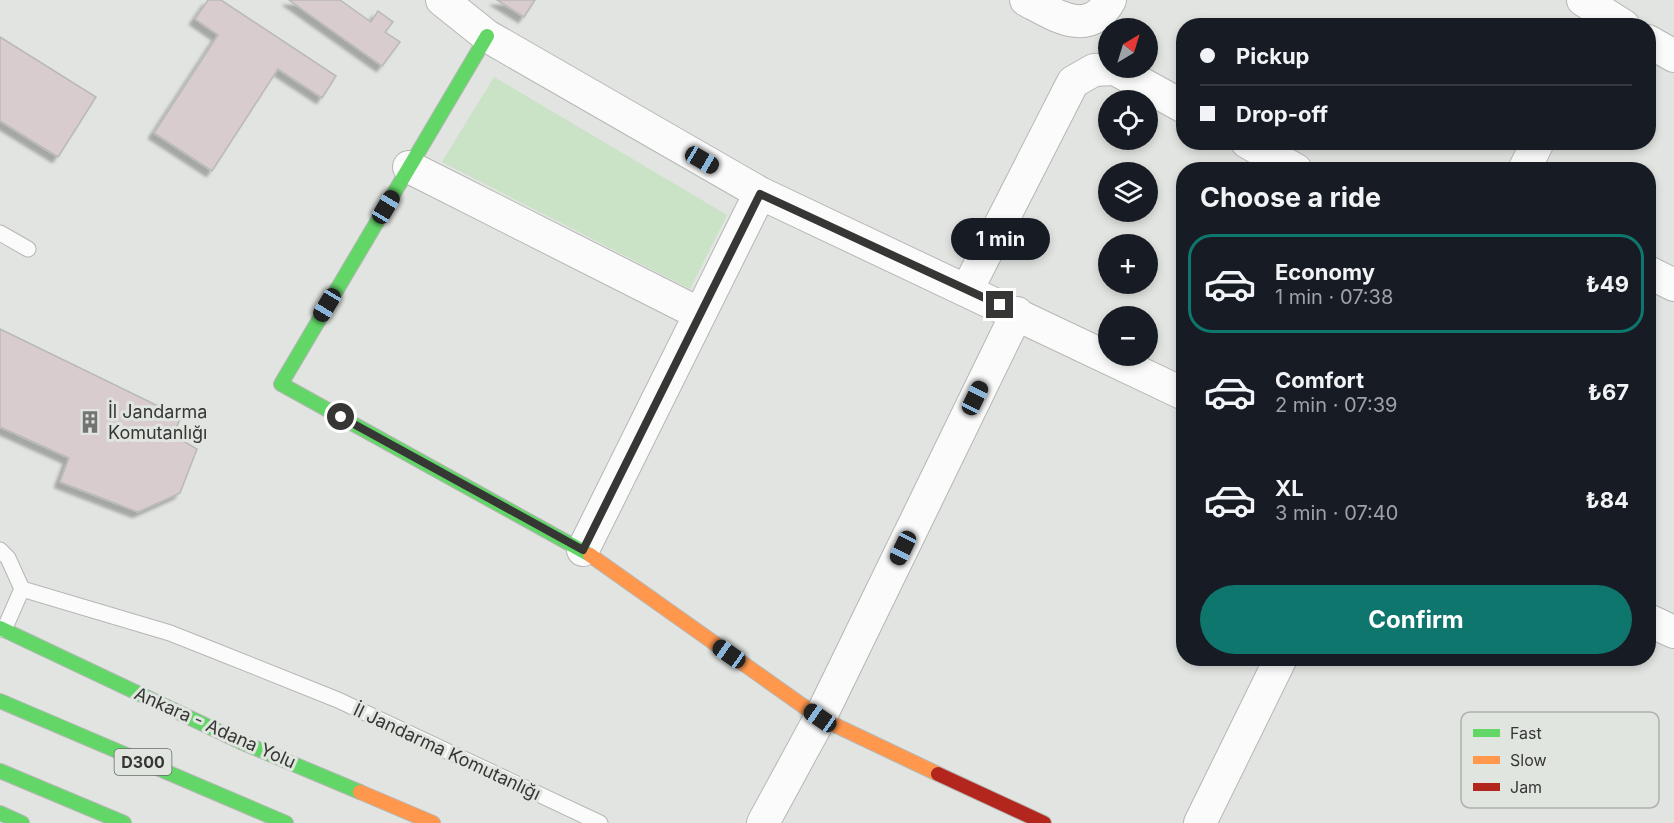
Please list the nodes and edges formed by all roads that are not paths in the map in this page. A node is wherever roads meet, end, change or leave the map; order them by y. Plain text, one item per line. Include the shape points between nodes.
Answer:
1 (442, 0) edge
2 (1026, 0) edge
3 (1110, 0) edge
4 (487, 36) junction
5 (1656, 46) edge
6 (1674, 56) edge
7 (1176, 103) edge
8 (1261, 150) edge
9 (1282, 162) edge
10 (409, 167) junction
11 (760, 194) junction
12 (0, 233) edge
13 (28, 249) dead end
14 (1656, 276) edge
15 (1674, 285) edge
16 (967, 290) junction
17 (1017, 313) junction
18 (700, 314) junction
19 (1176, 390) edge
20 (0, 550) edge
21 (583, 550) junction
22 (22, 589) junction
23 (1656, 624) edge
24 (2, 629) edge
25 (1674, 632) edge
26 (1277, 666) edge
27 (0, 701) edge
28 (820, 718) junction
29 (0, 771) edge
30 (0, 813) edge
31 (22, 823) edge
32 (124, 823) edge
33 (286, 823) edge
34 (433, 823) edge
35 (600, 823) edge
36 (764, 823) edge
37 (1044, 823) edge
38 (1200, 823) edge

1 - 4 street
2 - 3 street via 1061,18 1082,22 1103,13
4 - 10 main road
4 - 11 street
5 - 6 street
7 - 16 street via 1114,69 1094,70 1073,82
8 - 9 street
10 - 18 street
10 - 21 main road via 281,384
11 - 16 street
11 - 18 street
12 - 13 lane
14 - 15 street
16 - 17 street
17 - 19 street
17 - 28 street
18 - 21 street
20 - 22 lane via 8,558
21 - 28 main road
22 - 24 lane
22 - 35 lane, İl Jandarma Komutanlığı via 170,633 338,700
23 - 25 street
24 - 34 main road, Ankara - Adana Yolu via 241,742
26 - 38 street
27 - 33 main road, D300
28 - 36 street
28 - 37 main road
29 - 32 main road
30 - 31 main road

